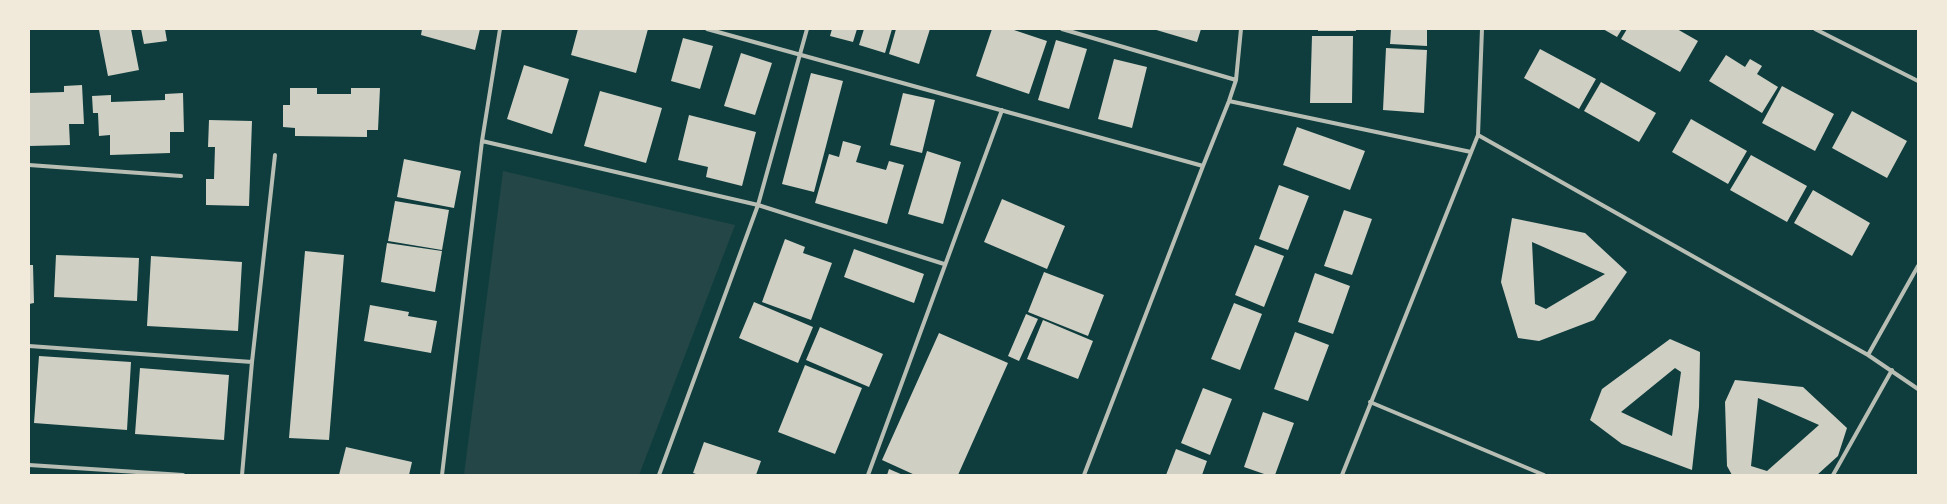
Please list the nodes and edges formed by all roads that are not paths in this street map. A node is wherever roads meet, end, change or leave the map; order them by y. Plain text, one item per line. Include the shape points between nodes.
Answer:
1 (500, 29) edge
2 (706, 29) edge
3 (807, 29) edge
4 (1062, 29) edge
5 (1241, 29) edge
6 (1482, 29) edge
7 (1816, 29) edge
8 (800, 54) junction
9 (1236, 80) junction
10 (1918, 81) edge
11 (1229, 101) junction
12 (1002, 110) junction
13 (1478, 135) junction
14 (482, 141) junction
15 (1471, 152) junction
16 (275, 155) dead end
17 (29, 165) edge
18 (1203, 166) junction
19 (181, 176) dead end
20 (758, 206) junction
21 (944, 264) junction
22 (1918, 266) edge
23 (29, 346) edge
24 (1868, 355) junction
25 (252, 362) junction
26 (1892, 370) junction
27 (1918, 389) edge
28 (1370, 402) junction
29 (29, 464) edge
30 (183, 475) edge
31 (242, 475) edge
32 (442, 475) edge
33 (659, 475) edge
34 (868, 475) edge
35 (1084, 475) edge
36 (1342, 475) edge
37 (1544, 475) edge
38 (1833, 475) edge

1 - 14 street
2 - 8 street
3 - 8 street
4 - 9 street
5 - 9 street
6 - 13 street
7 - 10 street
8 - 12 street
8 - 20 street
9 - 11 street
11 - 15 street
11 - 18 street
12 - 18 street
12 - 21 street
13 - 15 street
13 - 24 street
14 - 20 street
14 - 32 street
15 - 28 street
16 - 25 street
17 - 19 street
18 - 35 street
20 - 21 street
20 - 33 street
21 - 34 street
22 - 24 street
23 - 25 street
24 - 26 street
25 - 31 street
26 - 27 street
26 - 38 street
28 - 36 street
28 - 37 street
29 - 30 street

